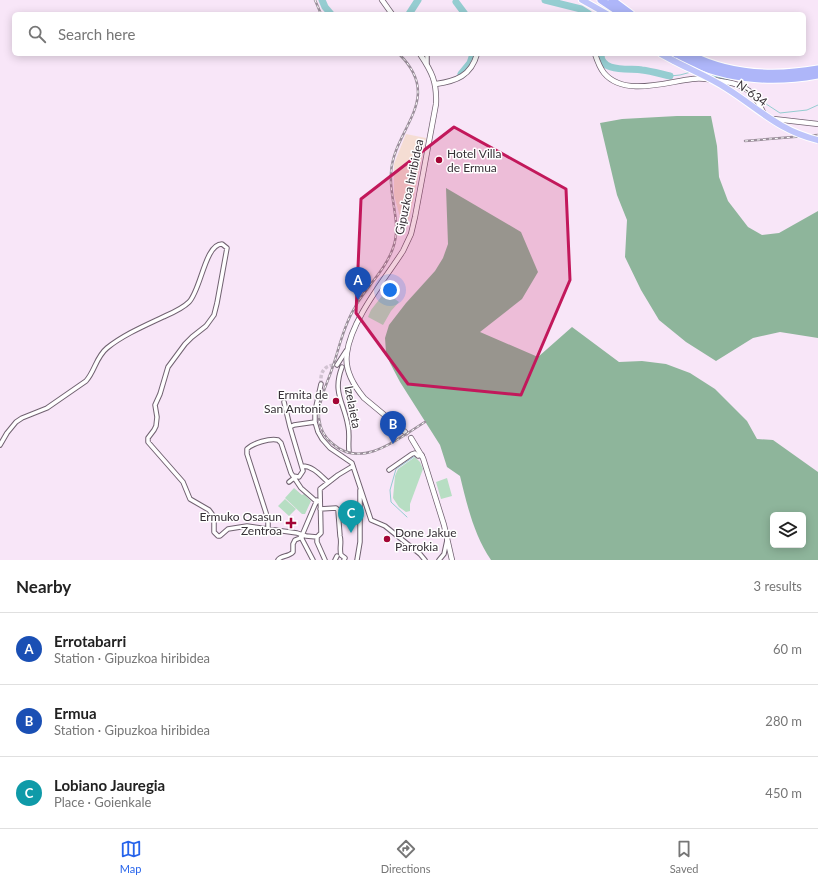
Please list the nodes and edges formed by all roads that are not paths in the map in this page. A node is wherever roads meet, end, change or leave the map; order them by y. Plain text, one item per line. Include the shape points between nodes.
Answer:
1 (382, 0) edge
2 (582, 0) edge
3 (601, 0) edge
4 (612, 0) edge
5 (391, 12) edge
6 (603, 12) edge
7 (619, 12) edge
8 (628, 12) edge
9 (422, 56) edge
10 (427, 56) edge
11 (477, 56) edge
12 (595, 56) edge
13 (664, 56) edge
14 (680, 56) edge
15 (694, 56) edge
16 (427, 63) junction
17 (818, 69) edge
18 (818, 74) edge
19 (436, 84) junction
20 (818, 124) edge
21 (818, 140) edge
22 (348, 347) junction
23 (337, 364) junction
24 (342, 367) junction
25 (348, 373) junction
26 (321, 384) tunnel mouth
27 (284, 402) dead end
28 (315, 422) junction
29 (290, 427) junction
30 (405, 432) tunnel mouth
31 (411, 438) tunnel mouth
32 (0, 445) edge
33 (349, 451) dead end
34 (422, 455) junction
35 (302, 466) junction
36 (353, 466) junction
37 (389, 470) dead end
38 (293, 477) junction
39 (289, 482) dead end
40 (328, 482) junction
41 (360, 490) junction
42 (317, 503) junction
43 (320, 509) junction
44 (268, 528) junction
45 (302, 535) junction
46 (318, 537) junction
47 (447, 537) junction
48 (337, 557) edge
49 (278, 560) edge
50 (314, 560) edge
51 (325, 560) edge
52 (344, 560) edge
53 (356, 560) edge
54 (425, 560) edge
55 (439, 560) edge
56 (452, 560) edge

1 - 5 street
2 - 6 highway
3 - 7 highway
4 - 8 highway
9 - 16 street, Gipuzkoa hiribidea
10 - 16 street
11 - 19 street via 464,76
12 - 20 street via 604,72 617,83 636,87 694,78 720,81 749,91 768,118
13 - 21 highway, N-634, bridge via 724,86 769,119
14 - 18 highway via 715,71 745,78 781,80
15 - 17 highway via 717,66 763,74 797,73
16 - 19 street, Gipuzkoa hiribidea
19 - 22 street, Gipuzkoa hiribidea via 436,104 411,234 403,251 364,309
22 - 23 street
22 - 25 street, Gipuzkoa hiribidea
23 - 24 street
23 - 25 street via 346,367
24 - 25 street
24 - 33 street, Izelaieta via 338,388 348,424
25 - 30 street, Gipuzkoa hiribidea via 364,398
26 - 28 street via 315,407
27 - 29 street
28 - 29 street
28 - 36 street via 326,444
29 - 35 street
31 - 34 street
32 - 44 street via 16,422 47,408 86,381 98,358 108,348 190,301 198,287 210,252 222,244 227,248 227,253 214,315 206,326 192,336 168,367 155,405 156,426 148,442 183,482 190,499 212,514 216,534 220,536 236,527
34 - 37 street via 414,453
34 - 47 street
35 - 38 street via 301,475
35 - 40 street via 313,469
36 - 40 street
36 - 41 street
38 - 39 street
38 - 42 street
38 - 44 street via 278,440 253,445 247,449 268,519
40 - 42 street via 320,489
41 - 53 street via 360,542
41 - 54 street via 370,520 386,526
42 - 43 street
42 - 45 street
43 - 46 street via 321,533
43 - 48 street via 338,509 342,540
44 - 45 street
45 - 46 street
45 - 49 street via 293,544 294,552
45 - 50 street
46 - 51 street via 317,542
47 - 55 street via 444,554
47 - 56 street
48 - 52 street via 345,558

